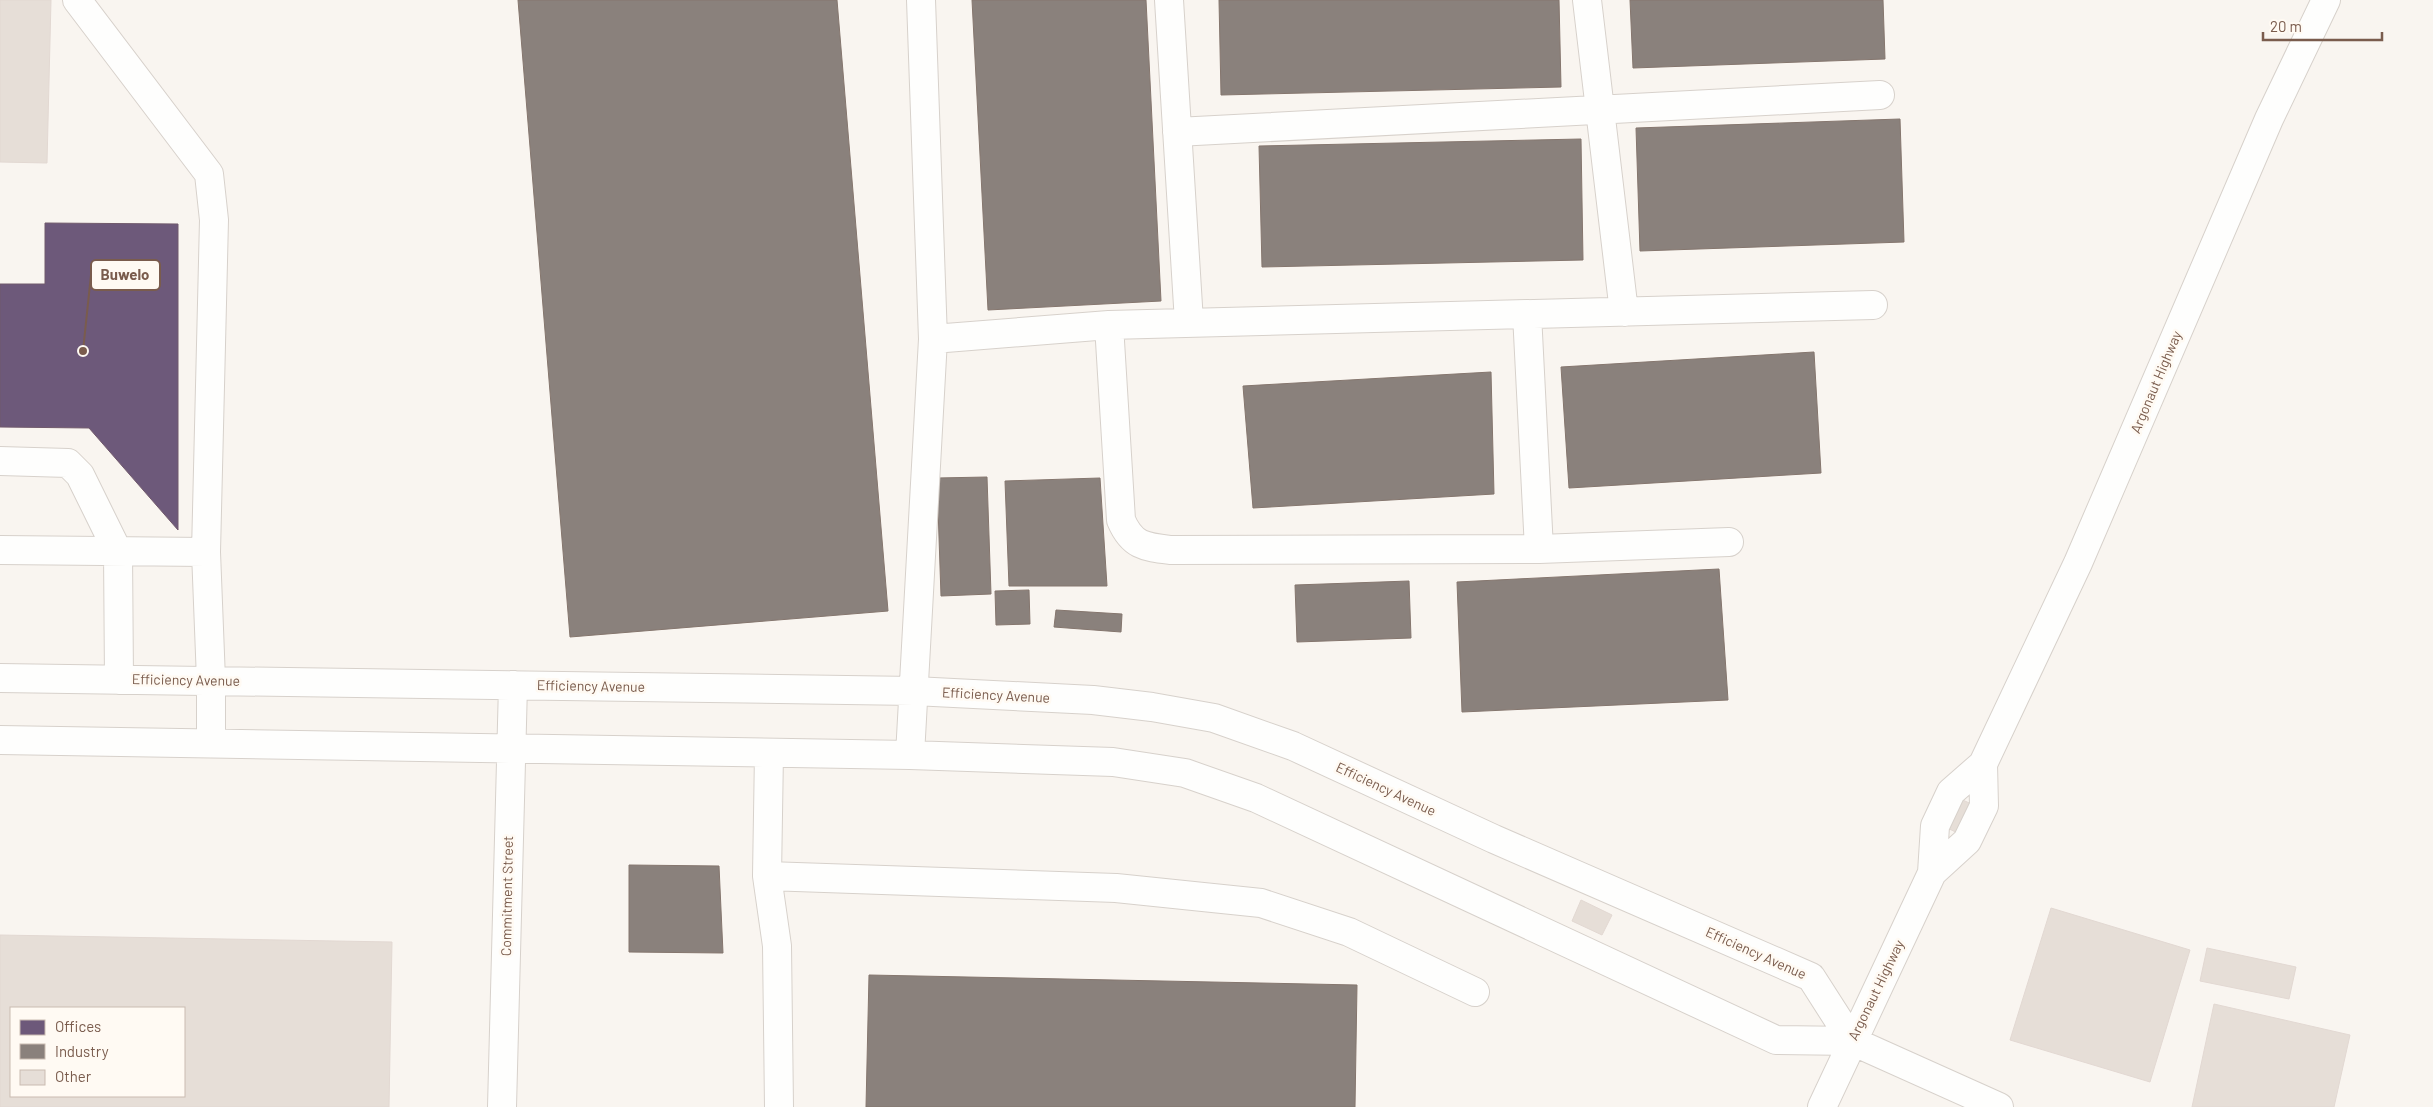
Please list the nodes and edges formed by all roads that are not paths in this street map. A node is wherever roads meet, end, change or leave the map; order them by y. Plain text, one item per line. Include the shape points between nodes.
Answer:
1 (77, 0) edge
2 (921, 0) edge
3 (1169, 0) edge
4 (1587, 0) edge
5 (2326, 0) edge
6 (1880, 95) dead end
7 (1600, 111) junction
8 (1177, 132) junction
9 (1873, 305) dead end
10 (1624, 312) junction
11 (1527, 314) junction
12 (1189, 322) junction
13 (1109, 325) junction
14 (933, 339) junction
15 (0, 461) edge
16 (1729, 542) dead end
17 (1539, 549) junction
18 (0, 550) edge
19 (118, 552) junction
20 (206, 552) junction
21 (0, 678) edge
22 (120, 680) junction
23 (211, 680) junction
24 (513, 685) junction
25 (914, 691) junction
26 (0, 740) edge
27 (210, 744) junction
28 (510, 748) junction
29 (769, 753) junction
30 (910, 755) junction
31 (1983, 764) junction
32 (1932, 873) junction
33 (767, 876) junction
34 (1474, 992) dead end
35 (1852, 1041) junction
36 (502, 1107) edge
37 (779, 1107) edge
38 (1822, 1107) edge
39 (1999, 1107) edge

1 - 20 street via 208,174 214,220
2 - 14 street
3 - 8 street
4 - 7 street
5 - 31 street, Argonaut Highway via 2269,119 2082,554
6 - 7 street
7 - 8 street
7 - 10 street
8 - 12 street
9 - 10 street
10 - 11 street
11 - 12 street
11 - 17 street
12 - 13 street
13 - 14 street
13 - 17 street via 1121,520 1127,534 1137,543 1171,550
14 - 25 street
15 - 19 street via 68,463 80,475
16 - 17 street
18 - 19 street
19 - 20 street
19 - 22 street
20 - 23 street
21 - 22 street, Efficiency Avenue
22 - 23 street, Efficiency Avenue
23 - 24 street, Efficiency Avenue
23 - 27 street
24 - 25 street, Efficiency Avenue
24 - 28 street, Commitment Street
25 - 30 street
25 - 35 street, Efficiency Avenue via 1092,700 1152,707 1214,718 1293,746 1811,977
26 - 27 street
27 - 28 street
28 - 29 street
28 - 36 street, Commitment Street
29 - 30 street
29 - 33 street
30 - 35 street via 1113,762 1185,773 1256,798 1776,1040
31 - 32 street, Argonaut Highway via 1951,792 1935,826
31 - 32 street, Argonaut Highway via 1984,806 1967,841
32 - 35 street, Argonaut Highway
33 - 34 street via 1116,888 1261,903 1349,932
33 - 37 street via 777,946
35 - 38 street, Argonaut Highway
35 - 39 street

